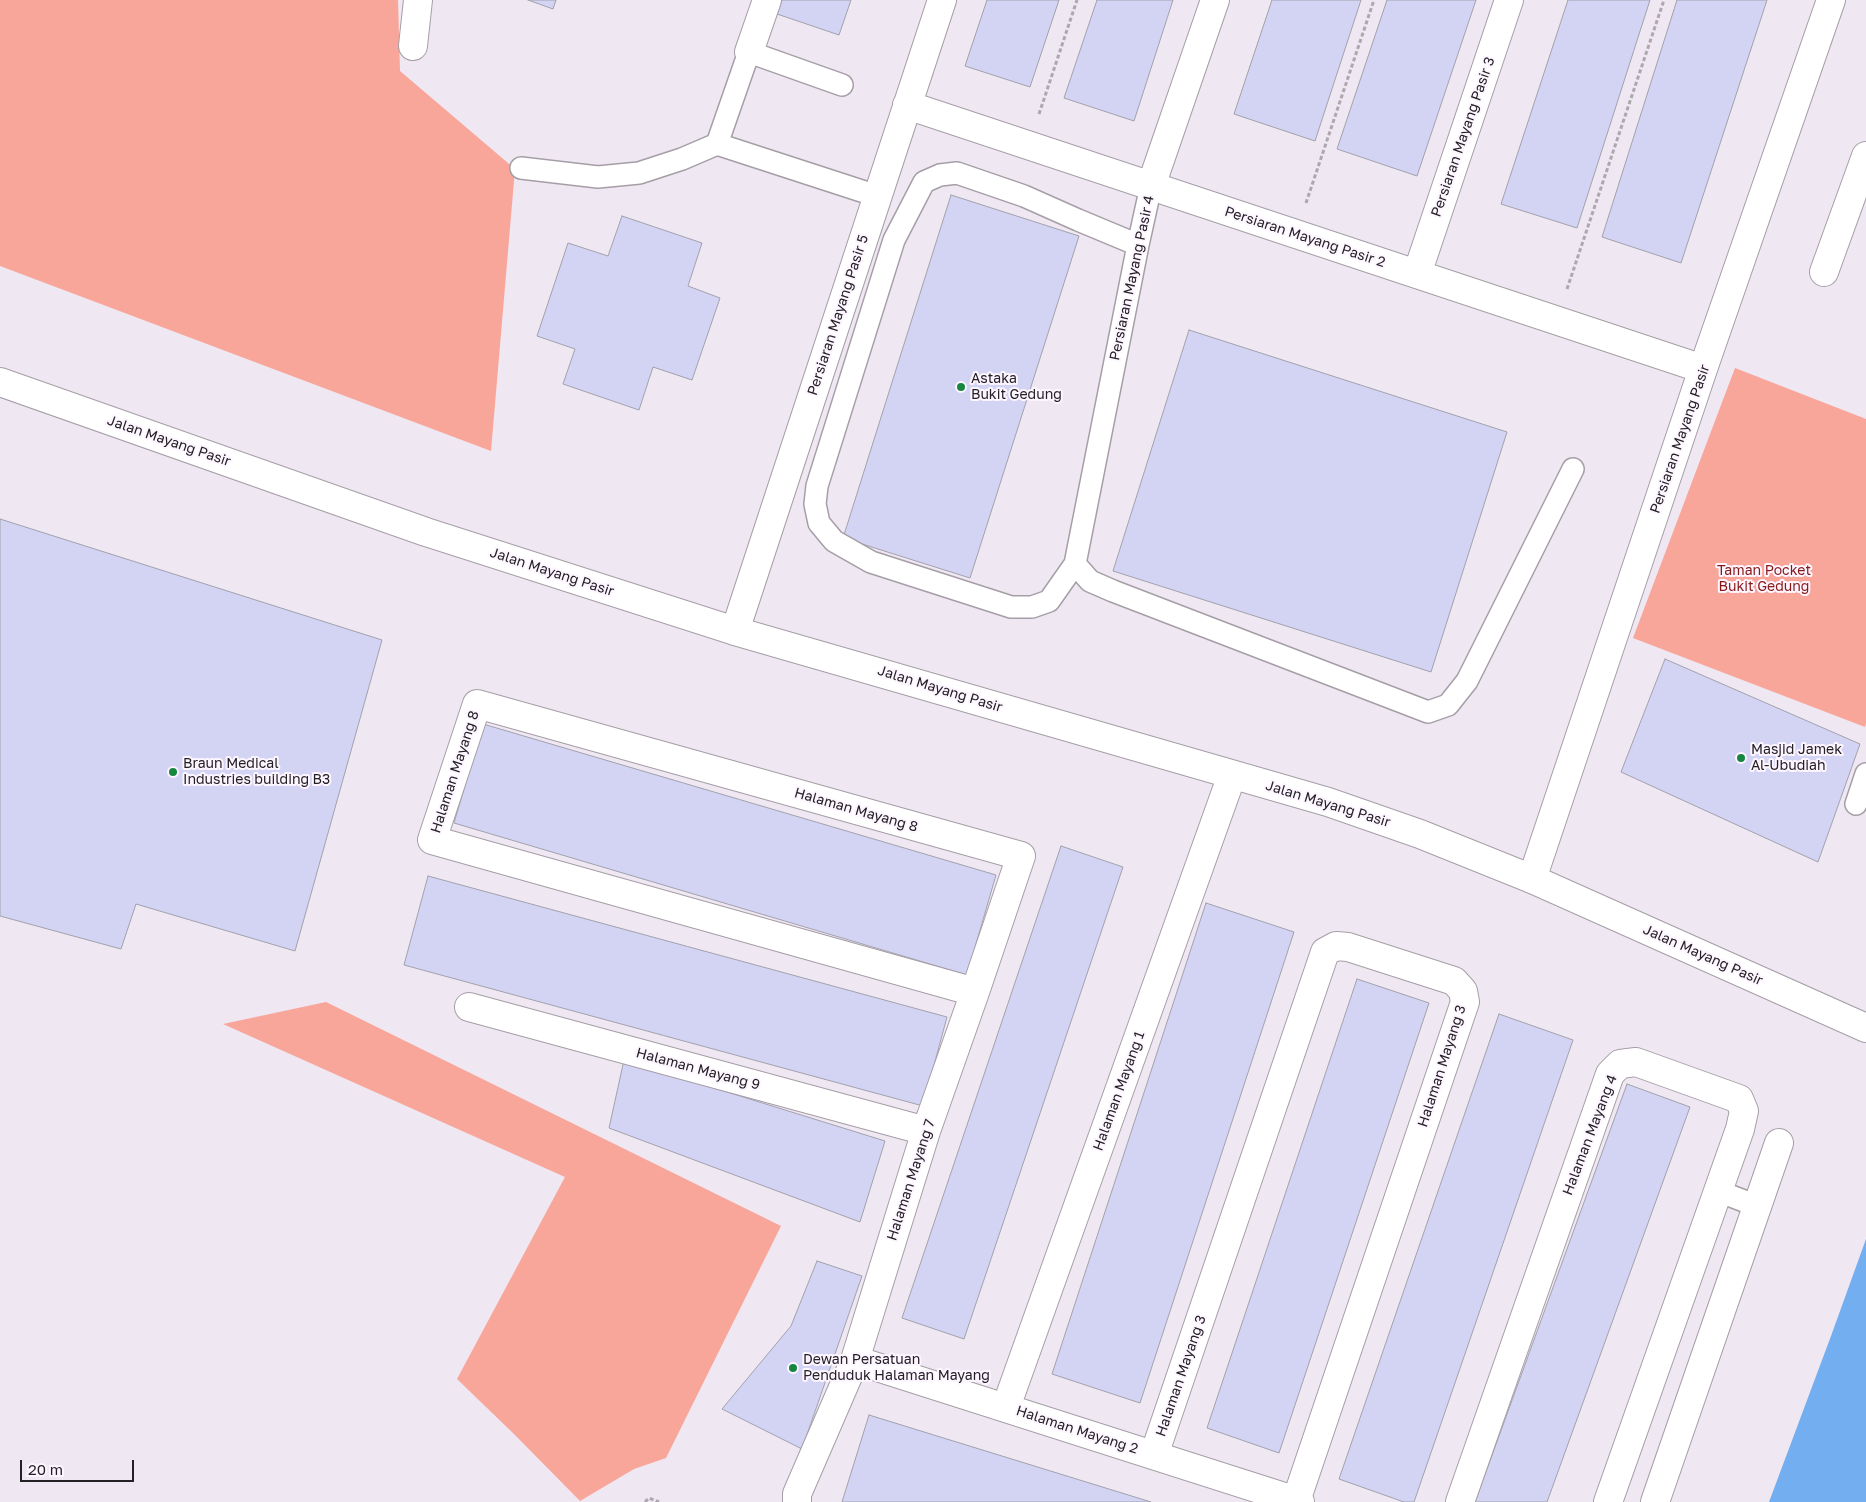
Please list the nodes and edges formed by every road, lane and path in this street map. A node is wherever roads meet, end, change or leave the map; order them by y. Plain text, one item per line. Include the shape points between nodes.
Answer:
1 (418, 0) edge
2 (767, 0) edge
3 (942, 0) edge
4 (1077, 0) edge
5 (1215, 0) edge
6 (1374, 0) edge
7 (1509, 0) edge
8 (1664, 0) edge
9 (1831, 0) edge
10 (413, 46) dead end
11 (749, 52) junction
12 (842, 85) dead end
13 (908, 105) junction
14 (717, 144) junction
15 (1028, 146) junction
16 (1866, 156) edge
17 (521, 168) dead end
18 (1151, 186) junction
19 (877, 196) junction
20 (1295, 234) junction
21 (1138, 245) junction
22 (1824, 272) dead end
23 (1417, 274) junction
24 (1556, 320) junction
25 (1703, 369) junction
26 (0, 382) edge
27 (1573, 469) dead end
28 (1075, 564) junction
29 (736, 631) junction
30 (1866, 774) edge
31 (1232, 775) junction
32 (1856, 804) dead end
33 (1021, 856) joint
34 (1532, 879) junction
35 (975, 992) junction
36 (469, 1007) dead end
37 (1866, 1028) edge
38 (926, 1131) junction
39 (1779, 1143) dead end
40 (1718, 1191) junction
41 (1757, 1206) junction
42 (855, 1360) junction
43 (1006, 1407) junction
44 (1154, 1455) junction
45 (1298, 1501) edge
46 (645, 1502) edge
47 (659, 1502) edge
48 (797, 1502) edge
49 (1460, 1502) edge
50 (1608, 1502) edge
51 (1655, 1502) edge

1 - 10 street
2 - 11 street
3 - 13 street, Persiaran Mayang Pasir 5
4 - 15 path
5 - 18 street, Persiaran Mayang Pasir 4
6 - 20 path
7 - 23 street, Persiaran Mayang Pasir 3
8 - 24 path
9 - 25 street, Persiaran Mayang Pasir
11 - 12 lane
11 - 14 lane
13 - 15 street, Persiaran Mayang Pasir 2
13 - 19 street, Persiaran Mayang Pasir 5
14 - 17 lane via 639,173 598,177
14 - 19 lane
15 - 18 street, Persiaran Mayang Pasir 2
16 - 22 street
18 - 20 street, Persiaran Mayang Pasir 2
18 - 21 lane, Persiaran Mayang Pasir 4
19 - 29 street, Persiaran Mayang Pasir 5
20 - 23 street, Persiaran Mayang Pasir 2
21 - 28 lane, Persiaran Mayang Pasir 4
21 - 28 lane via 1024,196 957,173 940,175 924,182 894,240 817,486 815,504 819,523 834,541 871,562 1011,607 1032,607 1049,601
23 - 24 street, Persiaran Mayang Pasir 2
24 - 25 street, Persiaran Mayang Pasir 2
25 - 34 street, Persiaran Mayang Pasir
26 - 29 street, Jalan Mayang Pasir via 426,532
27 - 28 lane via 1466,681 1448,705 1428,712 1105,588 1090,581
29 - 31 street, Jalan Mayang Pasir
30 - 32 lane
31 - 34 street, Jalan Mayang Pasir via 1328,802 1420,834
31 - 43 street, Halaman Mayang 1
33 - 35 street, Halaman Mayang 7
33 - 35 street, Halaman Mayang 8 via 477,704 432,840
34 - 37 street, Jalan Mayang Pasir
35 - 38 street, Halaman Mayang 7
36 - 38 street, Halaman Mayang 9
38 - 42 street, Halaman Mayang 7
39 - 41 street
40 - 41 lane
40 - 49 street, Halaman Mayang 4 via 1740,1130 1744,1111 1739,1099 1636,1062 1620,1064 1610,1074
40 - 50 street, Halaman Mayang 4
41 - 51 street
42 - 43 street, Halaman Mayang 2
42 - 48 street, Halaman Mayang 7 via 797,1494
43 - 44 street, Halaman Mayang 2
44 - 45 street, Halaman Mayang 2
44 - 45 street, Halaman Mayang 3 via 1326,952 1336,946 1348,947 1454,981 1463,991 1465,1002
46 - 47 path via 648,1498

